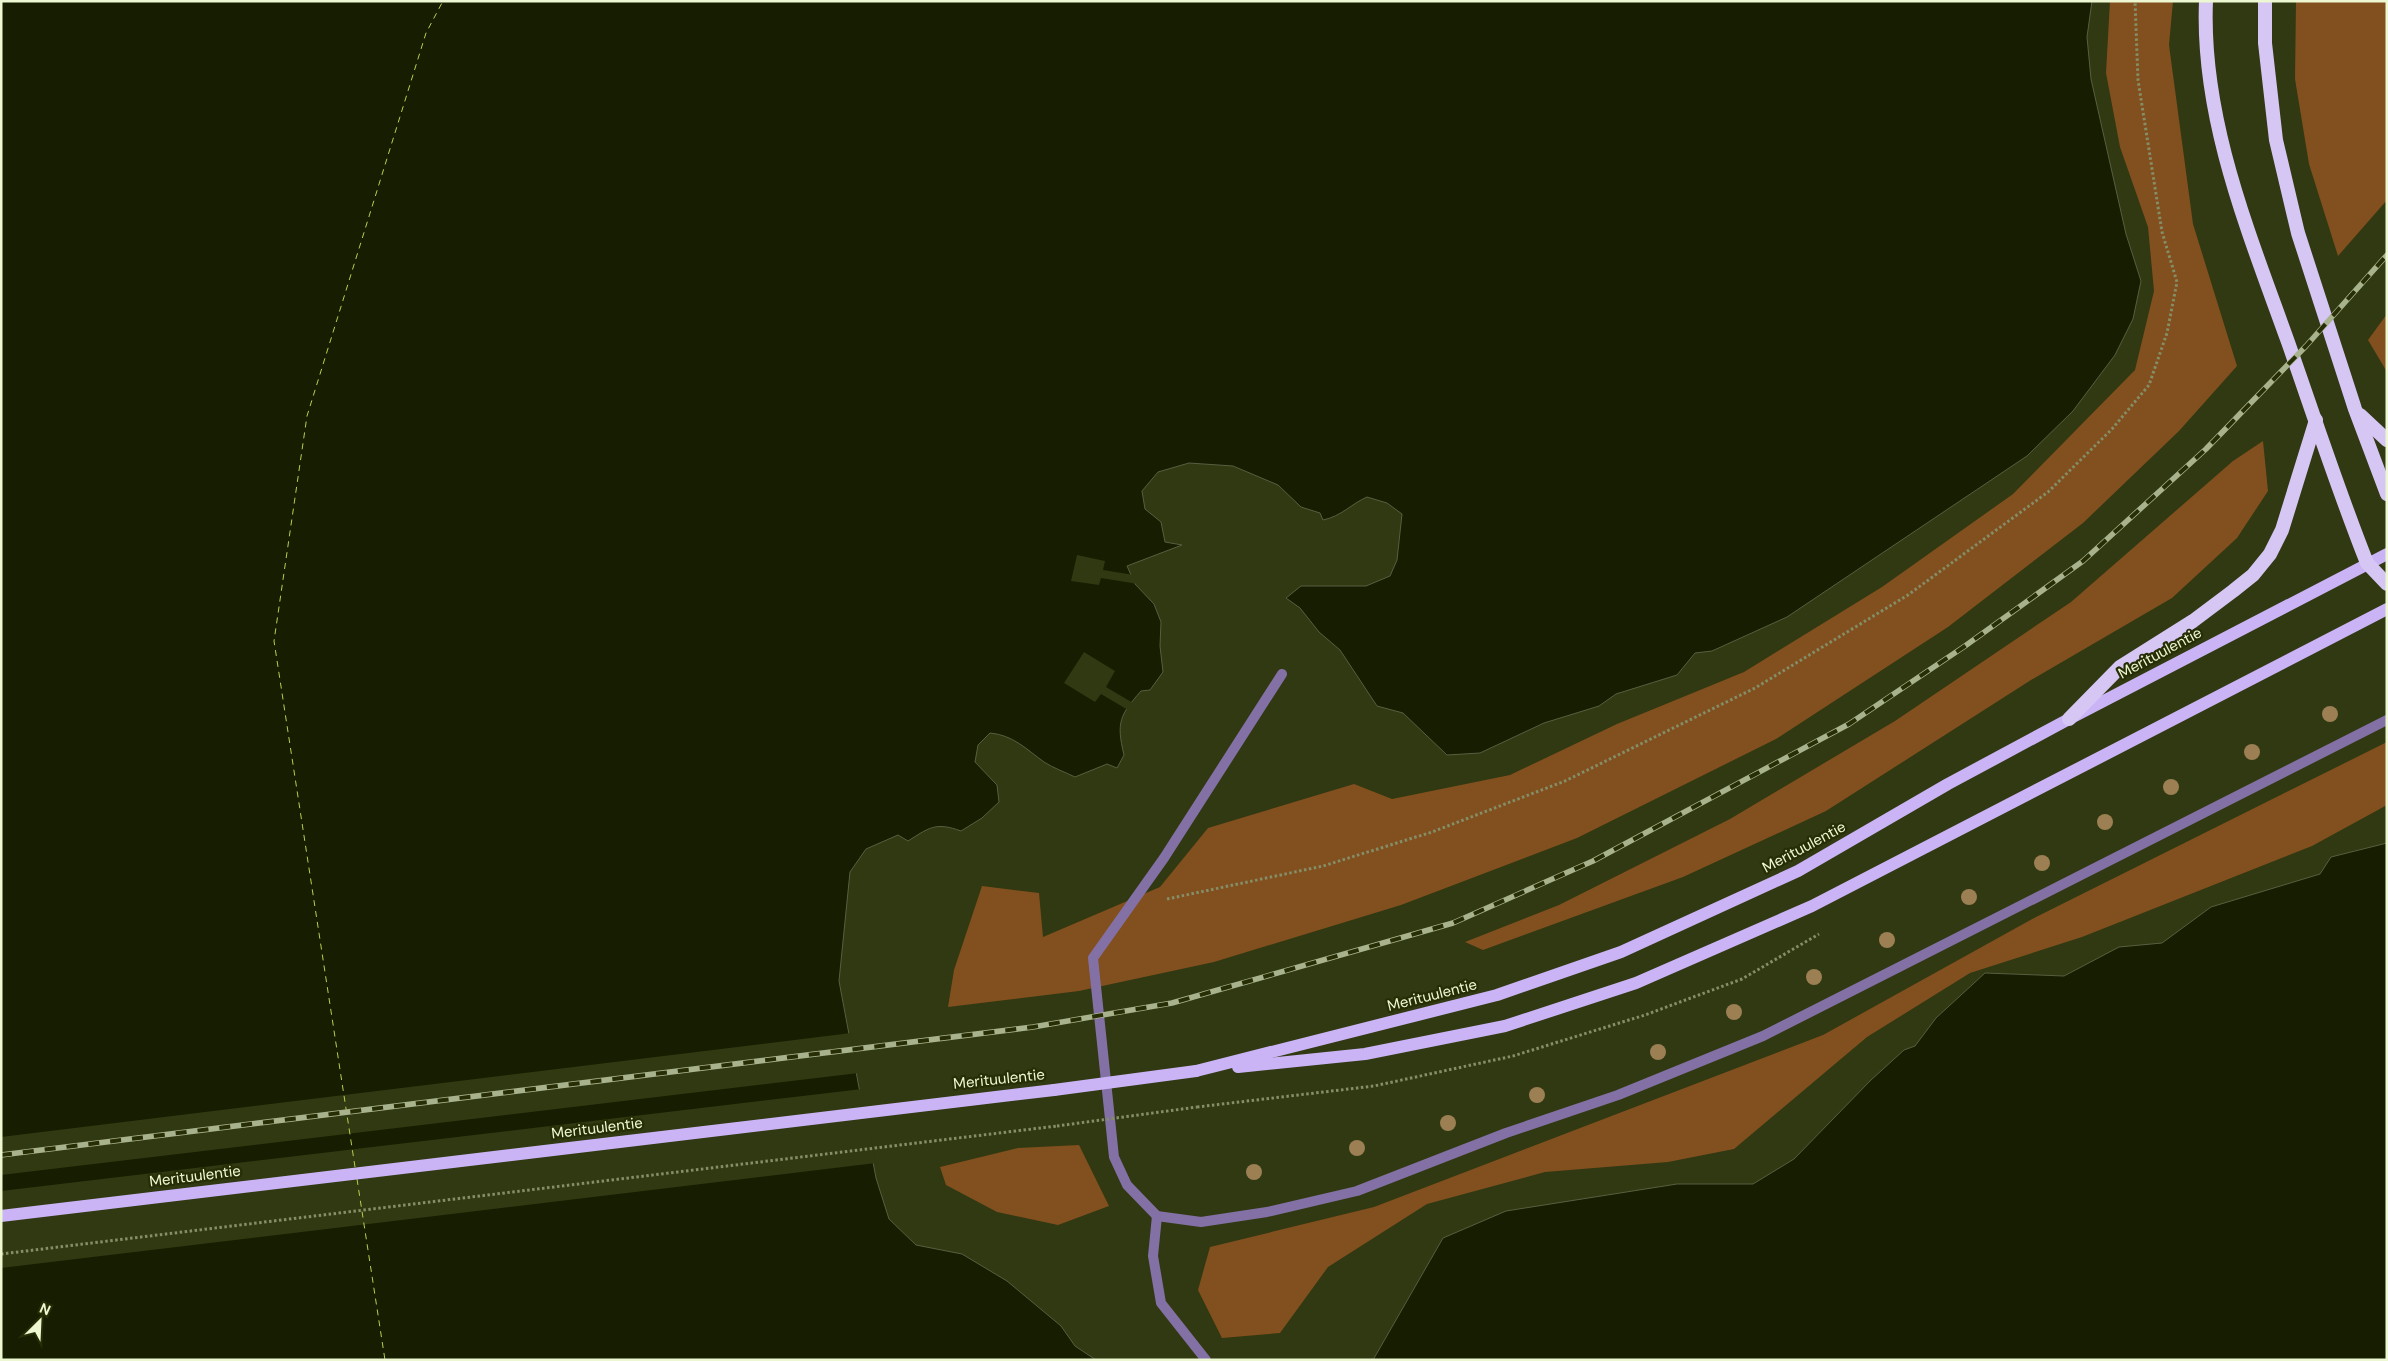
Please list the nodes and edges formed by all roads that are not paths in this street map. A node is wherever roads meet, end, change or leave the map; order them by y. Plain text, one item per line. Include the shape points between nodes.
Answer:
1 (2206, 1) edge
2 (2265, 1) edge
3 (2355, 409) junction
4 (2316, 420) junction
5 (2387, 440) edge
6 (2387, 494) edge
7 (2387, 554) edge
8 (2367, 563) junction
9 (2387, 584) edge
10 (2387, 609) edge
11 (1282, 674) dead end
12 (2070, 719) junction
13 (2387, 720) edge
14 (1196, 1070) junction
15 (1, 1216) edge
16 (1157, 1216) junction
17 (1206, 1360) edge

1 - 4 highway via 2206,48 2216,116 2234,189
2 - 3 highway via 2265,43 2276,140 2298,233
3 - 5 highway
3 - 6 highway
4 - 8 highway
4 - 12 highway via 2282,530 2270,554 2253,574 2194,621 2120,667
7 - 8 main road, Merituulentie
8 - 9 highway
8 - 12 main road, Merituulentie
10 - 14 main road, Merituulentie via 1812,906 1636,983 1505,1026 1365,1054
11 - 16 lane via 1164,858 1093,958 1114,1157 1127,1185
12 - 14 main road, Merituulentie via 1948,784 1798,871 1621,952 1497,995
13 - 16 lane via 1763,1036 1618,1095 1506,1133 1357,1191 1267,1212 1201,1222
14 - 15 main road, Merituulentie, bridge via 1054,1090
16 - 17 lane via 1153,1256 1162,1303

